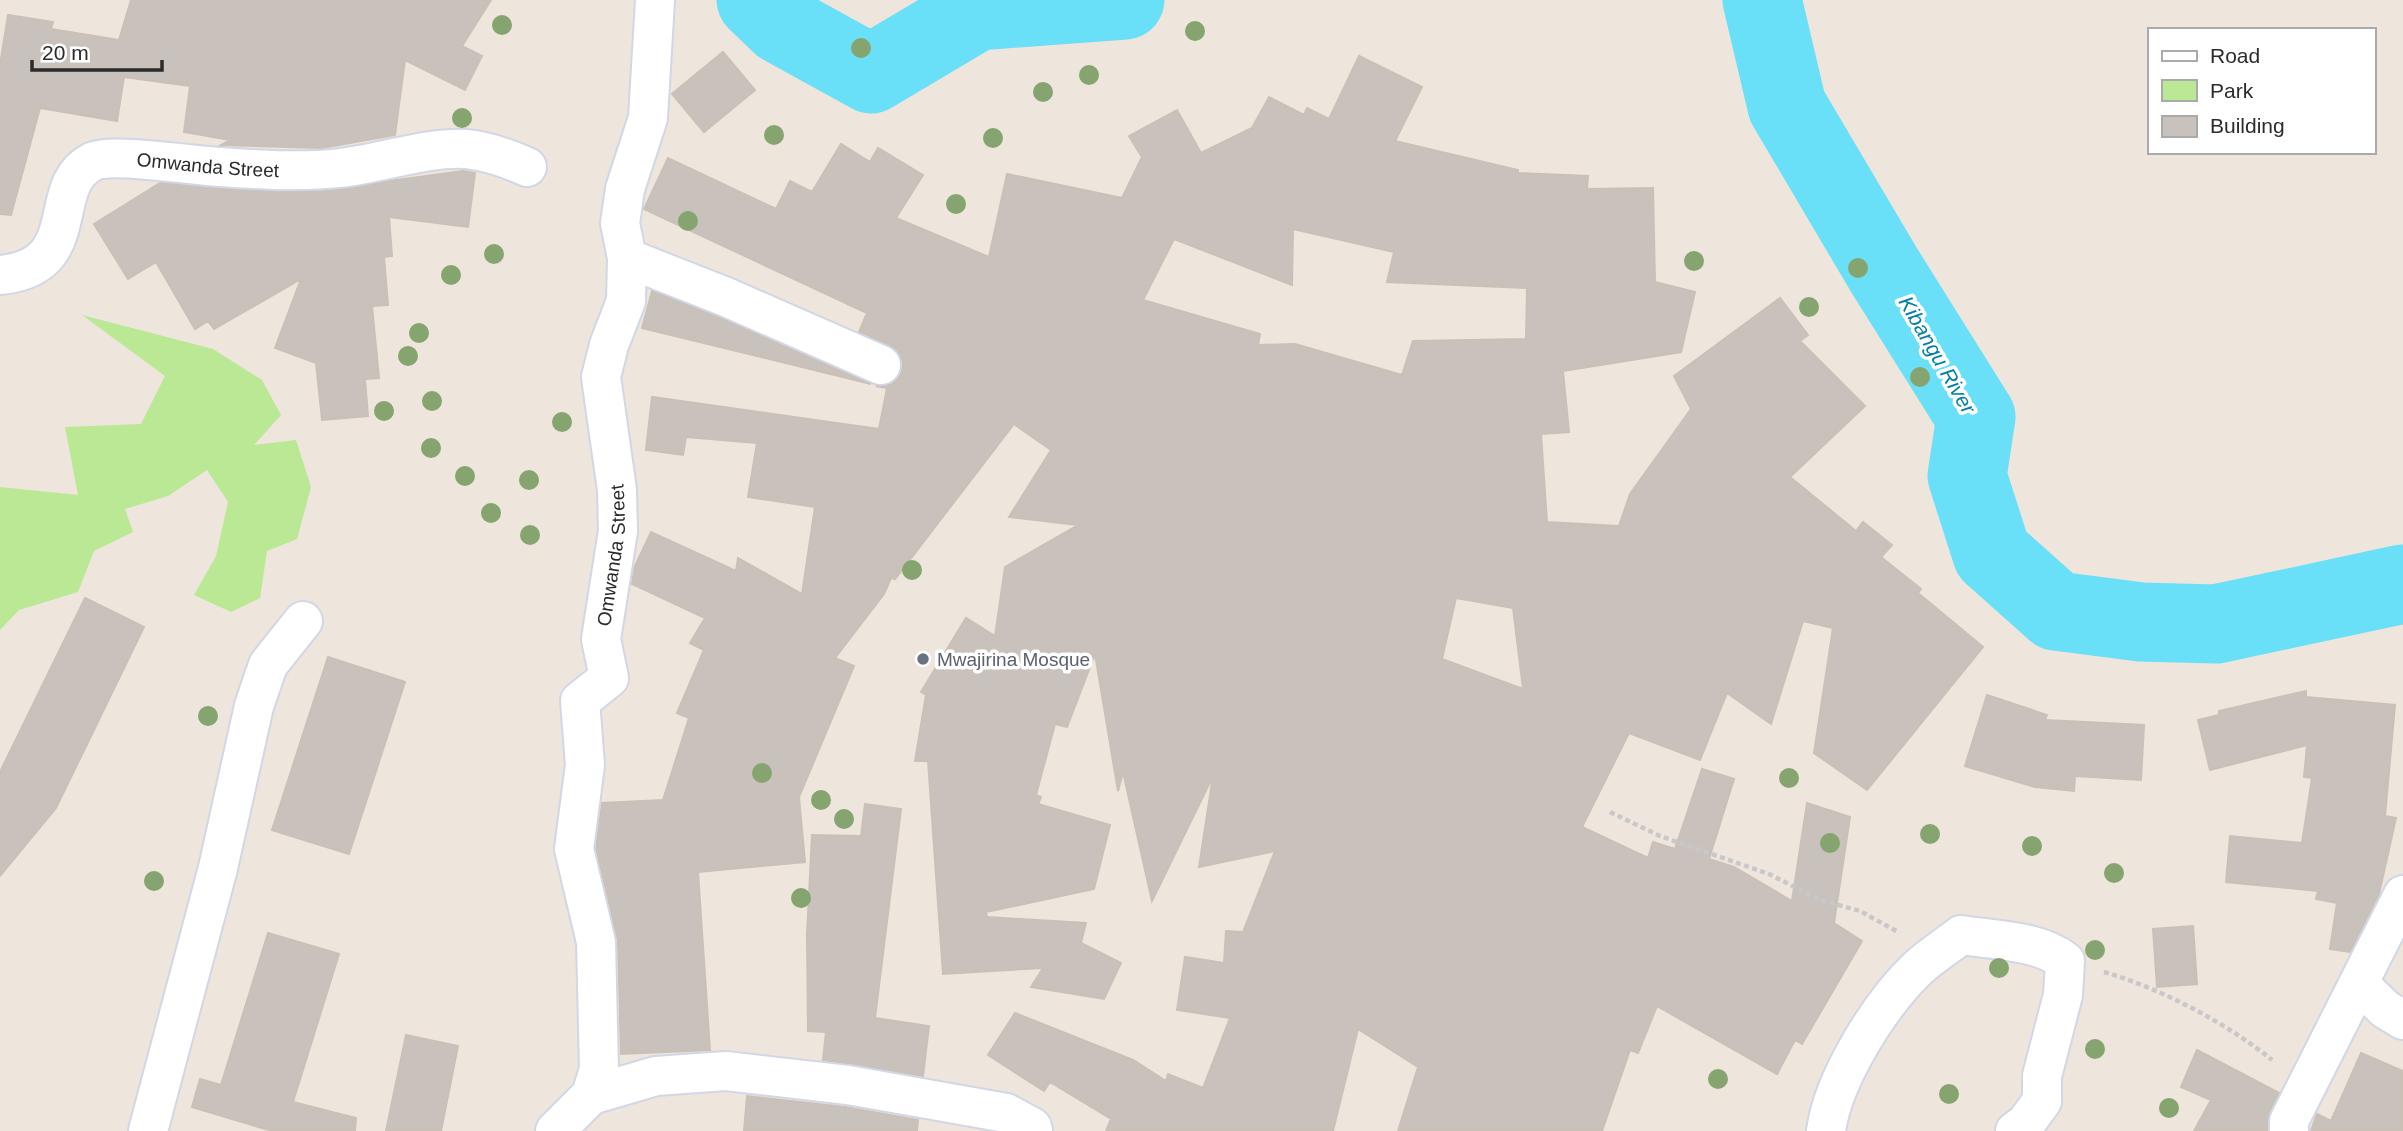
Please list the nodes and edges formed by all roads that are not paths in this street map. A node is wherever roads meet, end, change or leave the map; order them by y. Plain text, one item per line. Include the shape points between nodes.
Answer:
1 (655, 0) edge
2 (527, 167) dead end
3 (627, 258) junction
4 (18, 270) edge
5 (881, 365) dead end
6 (303, 621) dead end
7 (2403, 895) edge
8 (2359, 984) junction
9 (2403, 1020) edge
10 (591, 1095) junction
11 (2296, 1113) edge
12 (148, 1131) edge
13 (555, 1131) edge
14 (1033, 1131) edge
15 (1826, 1131) edge
16 (2015, 1131) edge

1 - 3 street, Omwanda Street via 648,118 625,189 620,223
2 - 4 street, Omwanda Street via 498,155 463,149 338,169 241,168 103,157 80,170 72,181 59,235 49,252
3 - 5 street
3 - 10 street, Omwanda Street via 626,301 601,377 617,490 618,531 601,639 608,678 580,701 585,765 574,849 596,942 600,1038 599,1069
6 - 12 street via 268,665 254,706 218,868
7 - 8 street
8 - 9 street
8 - 11 street
10 - 13 street
10 - 14 street via 656,1076 726,1071 848,1085 1006,1113
15 - 16 street via 1829,1106 1878,1017 1917,969 1961,935 2031,946 2054,952 2065,961 2063,995 2042,1076 2042,1101

